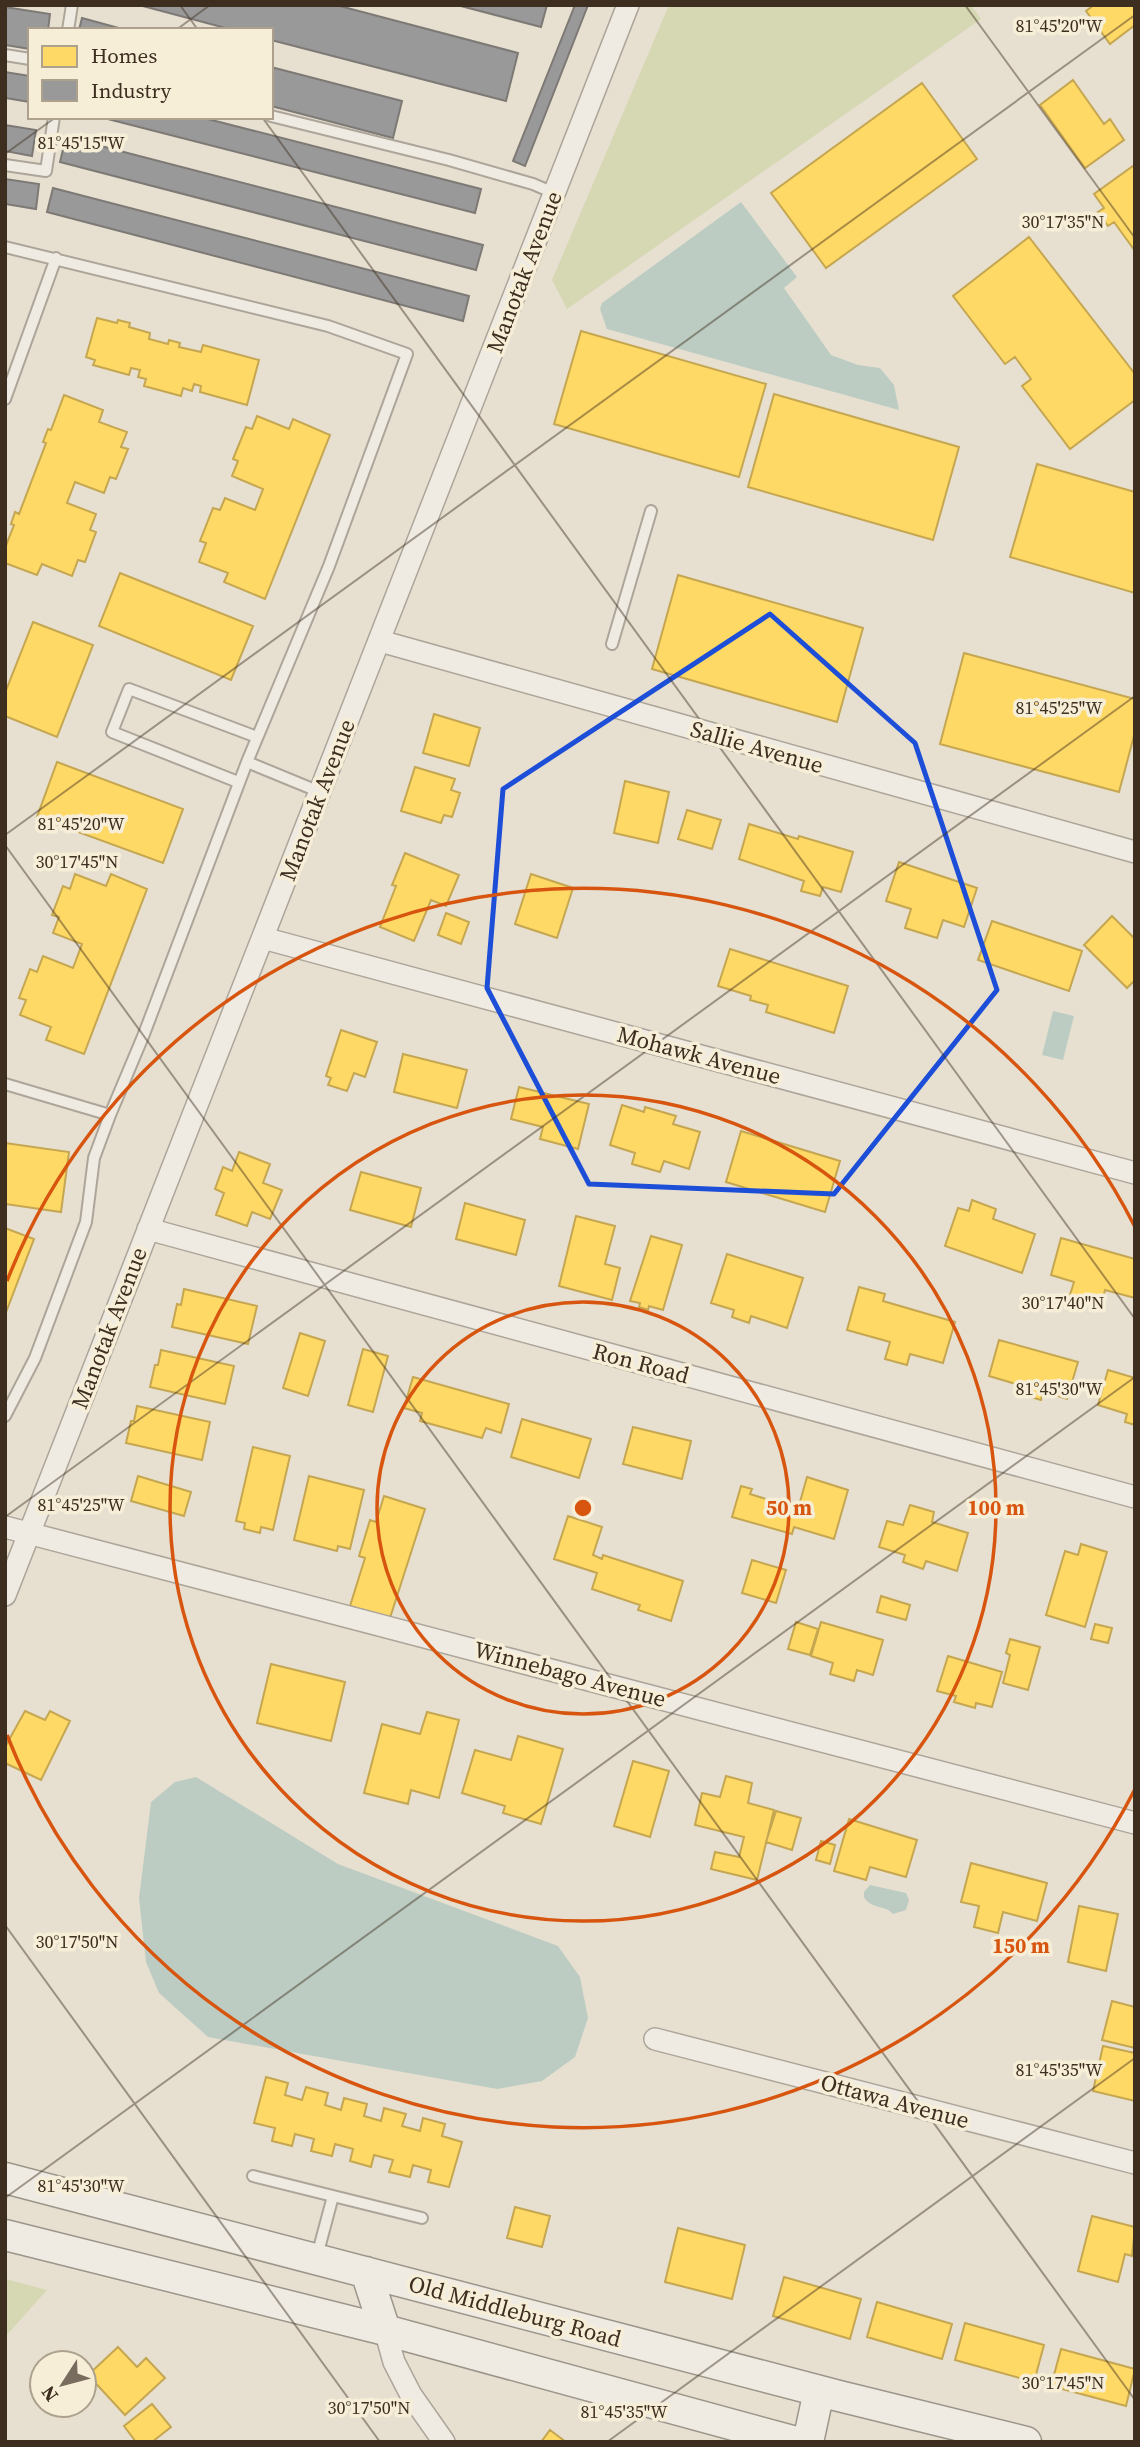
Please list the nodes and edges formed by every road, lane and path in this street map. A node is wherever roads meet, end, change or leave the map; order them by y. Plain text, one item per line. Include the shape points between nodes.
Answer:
1 (72, 5) edge
2 (628, 5) edge
3 (68, 28) edge
4 (5, 55) edge
5 (28, 59) edge
6 (273, 116) edge
7 (54, 119) edge
8 (5, 164) edge
9 (554, 193) junction
10 (5, 247) edge
11 (56, 258) junction
12 (5, 399) edge
13 (651, 511) dead end
14 (380, 641) junction
15 (612, 644) dead end
16 (257, 737) junction
17 (247, 762) junction
18 (238, 782) junction
19 (320, 792) junction
20 (1135, 852) edge
21 (263, 938) junction
22 (5, 1084) edge
23 (110, 1115) junction
24 (1135, 1173) edge
25 (148, 1229) junction
26 (5, 1416) edge
27 (1135, 1497) edge
28 (5, 1527) edge
29 (30, 1533) junction
30 (5, 1595) edge
31 (1135, 1823) edge
32 (655, 2039) dead end
33 (1135, 2163) edge
34 (253, 2175) dead end
35 (5, 2178) edge
36 (333, 2196) junction
37 (422, 2218) dead end
38 (5, 2235) edge
39 (317, 2259) junction
40 (366, 2272) junction
41 (385, 2330) junction
42 (820, 2391) junction
43 (444, 2442) edge
44 (796, 2442) edge
45 (808, 2442) edge
46 (1026, 2442) edge

1 - 3 lane
2 - 9 street, Manotak Avenue
4 - 5 lane
6 - 9 lane via 449,160
7 - 8 lane via 46,172
9 - 14 street, Manotak Avenue
10 - 11 lane
11 - 12 lane
11 - 16 lane via 328,326 407,354 329,566
13 - 15 lane
14 - 19 street, Manotak Avenue
14 - 20 street, Sallie Avenue
16 - 17 lane
16 - 18 lane via 129,689 111,732
17 - 18 lane
17 - 19 lane
18 - 23 lane
19 - 21 street, Manotak Avenue
21 - 24 street, Mohawk Avenue
21 - 25 street, Manotak Avenue
22 - 23 lane
23 - 26 lane via 94,1158 86,1222 35,1358
25 - 27 street, Ron Road
25 - 29 street, Manotak Avenue
28 - 29 street, Winnebago Avenue
29 - 30 street, Manotak Avenue
29 - 31 street, Winnebago Avenue
32 - 33 street, Ottawa Avenue
34 - 36 lane
35 - 39 main road, Old Middleburg Road
36 - 37 lane
36 - 39 lane
38 - 41 main road
39 - 40 main road, Old Middleburg Road
40 - 41 main road
40 - 42 main road, Old Middleburg Road
41 - 43 street via 394,2362 411,2395
41 - 44 main road
42 - 45 main road
42 - 46 main road, Old Middleburg Road

